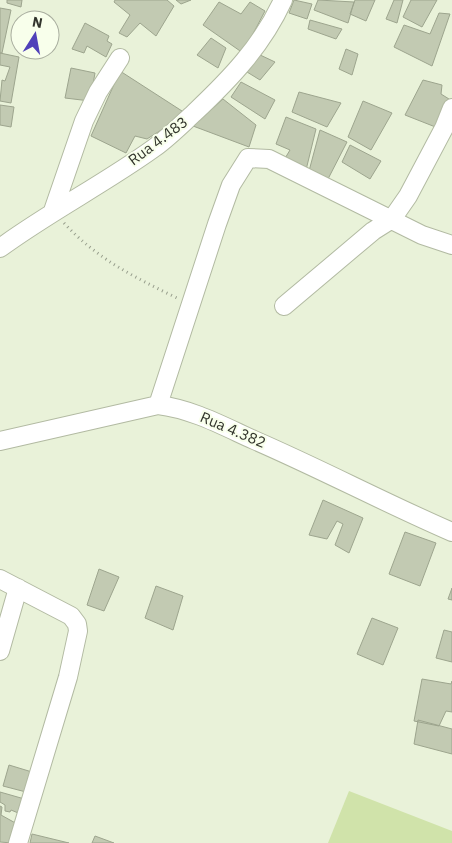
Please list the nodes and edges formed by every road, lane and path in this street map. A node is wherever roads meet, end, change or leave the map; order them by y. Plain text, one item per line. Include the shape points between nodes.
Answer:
1 (283, 0) edge
2 (120, 58) dead end
3 (452, 108) edge
4 (53, 211) junction
5 (392, 219) junction
6 (452, 245) edge
7 (0, 248) edge
8 (191, 304) junction
9 (284, 306) dead end
10 (158, 405) junction
11 (0, 442) edge
12 (452, 532) edge
13 (0, 579) edge
14 (18, 588) junction
15 (0, 651) edge
16 (18, 843) edge

1 - 4 street, Rua 4.483 via 266,34 229,81 154,148
2 - 4 street via 98,92 84,122
3 - 5 street via 408,196
4 - 7 street, Rua 4.483
4 - 8 path via 84,245 112,264
5 - 6 street
5 - 8 street via 269,159 248,158 232,185
5 - 9 street via 373,231
8 - 10 street
10 - 11 street, Rua 4.382
10 - 12 street, Rua 4.382 via 201,416
13 - 14 street
14 - 15 street
14 - 16 street via 71,616 78,631 68,677

